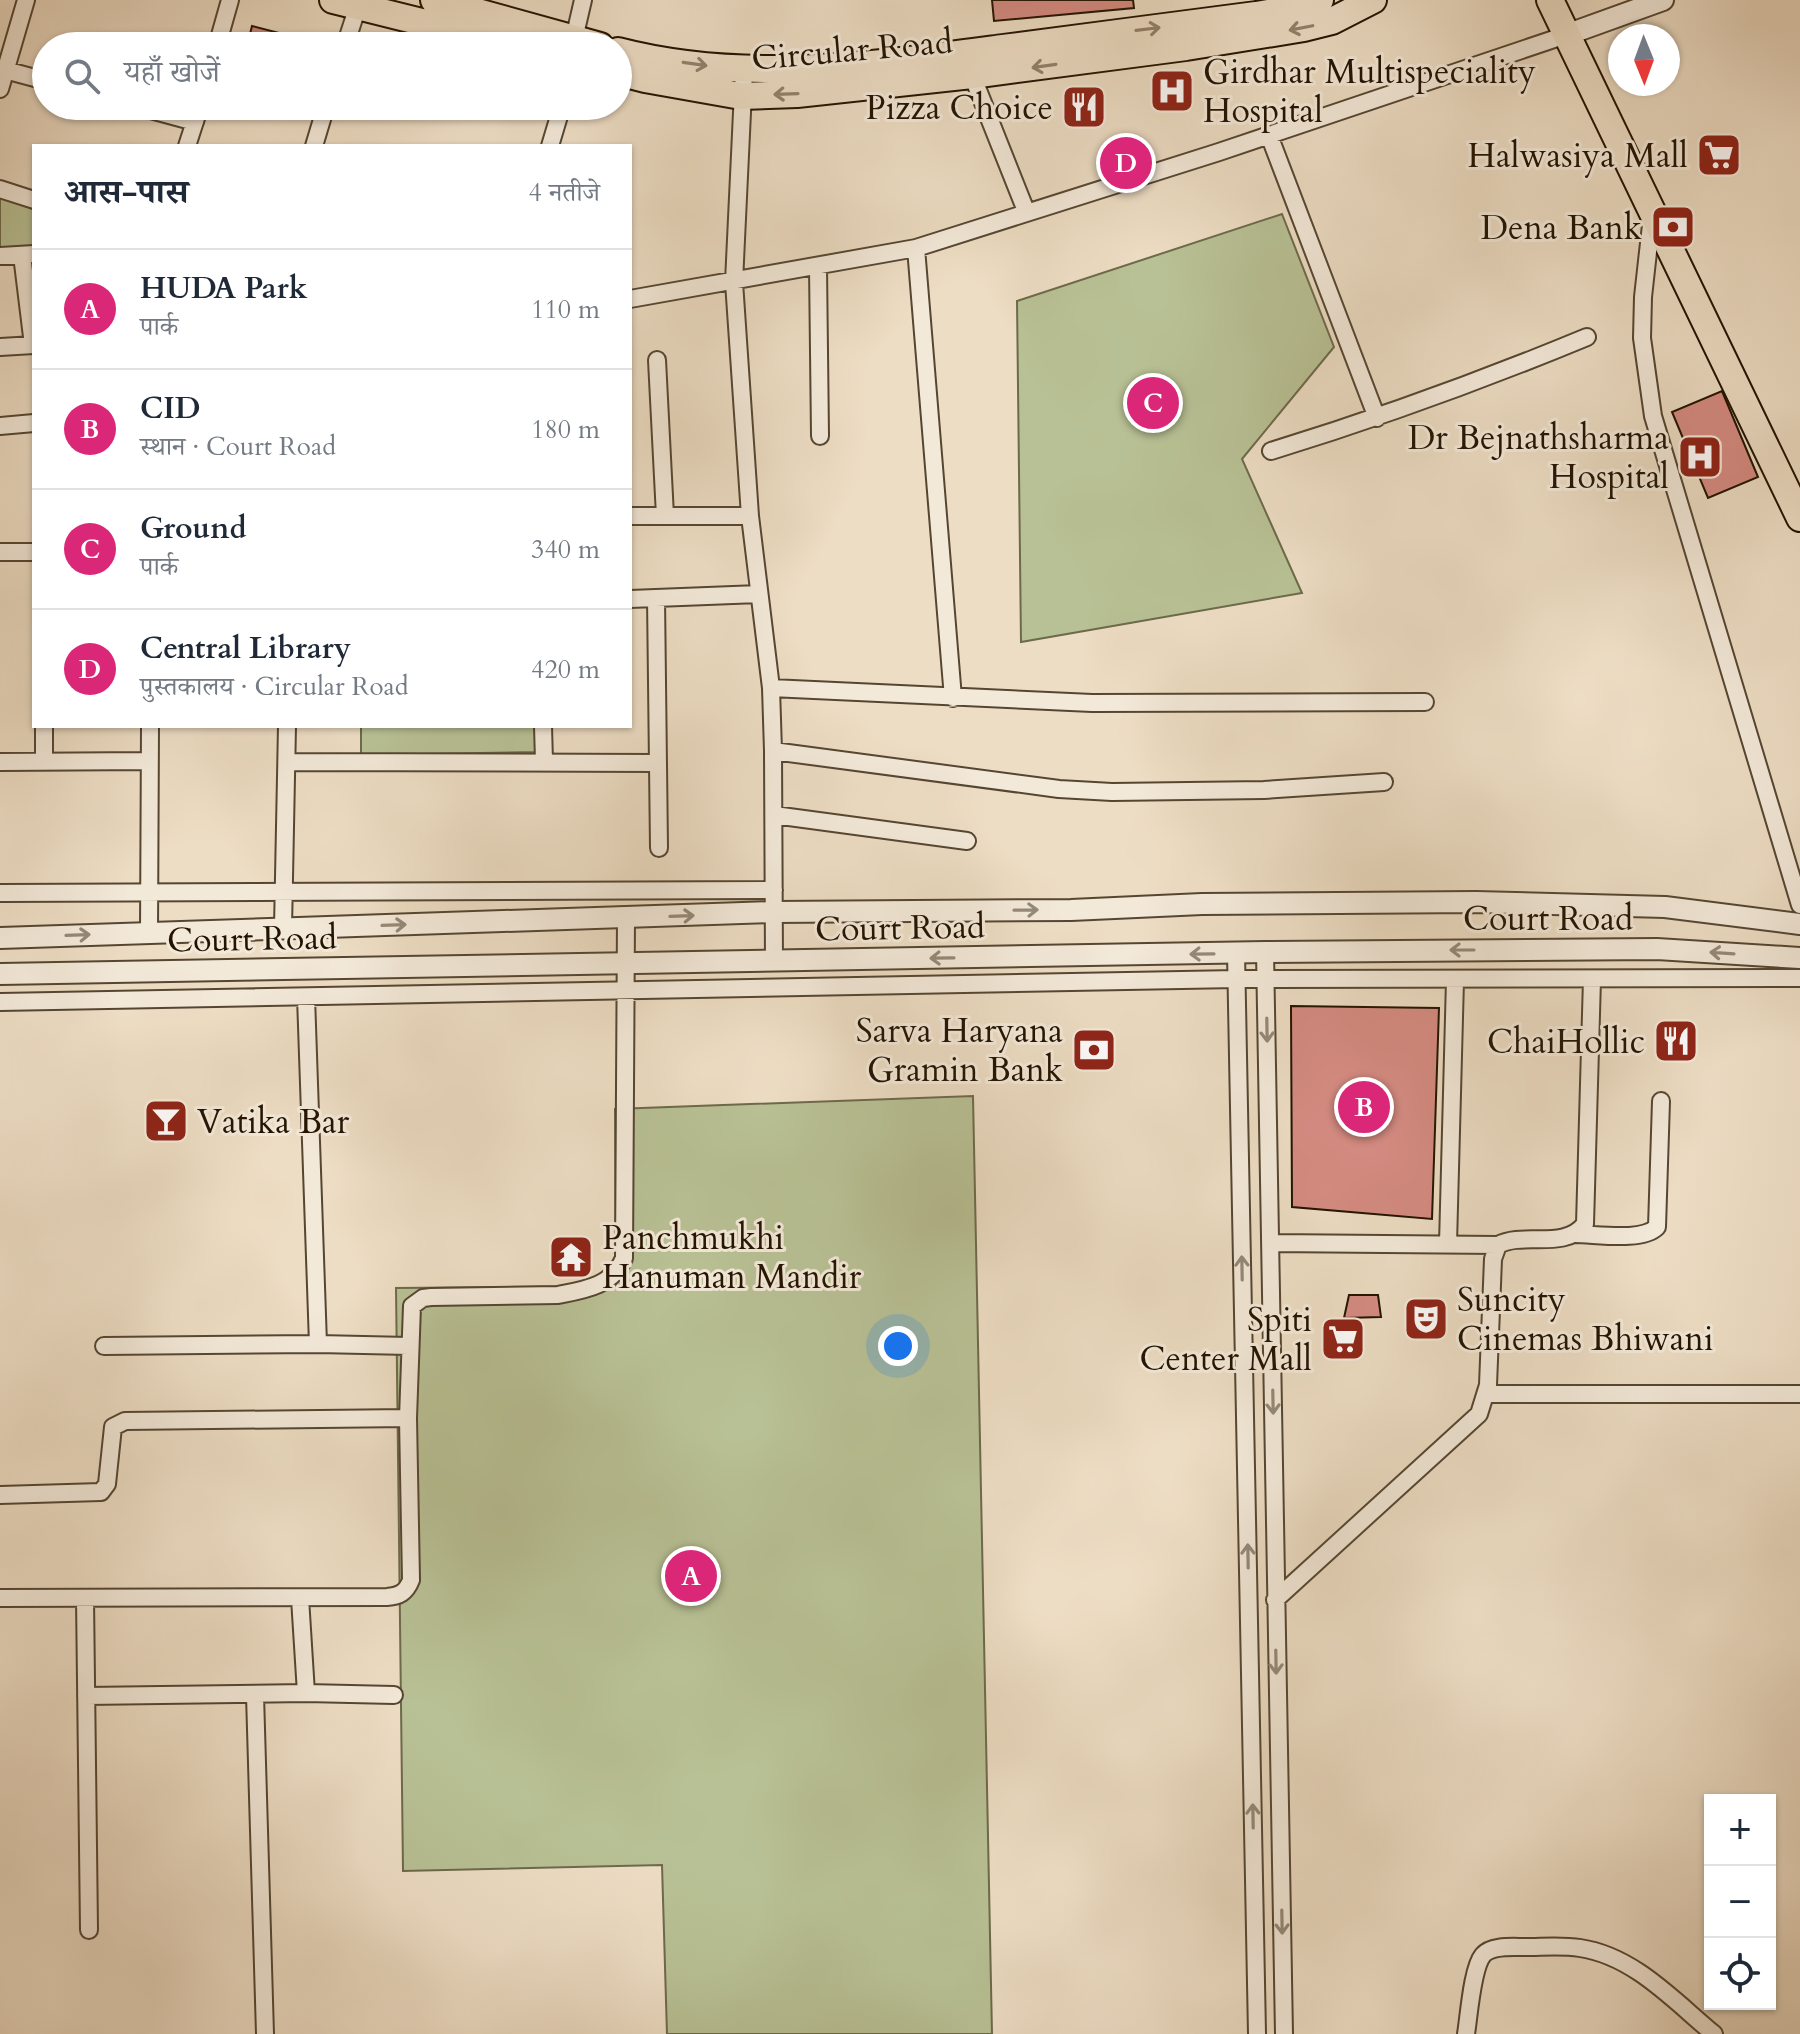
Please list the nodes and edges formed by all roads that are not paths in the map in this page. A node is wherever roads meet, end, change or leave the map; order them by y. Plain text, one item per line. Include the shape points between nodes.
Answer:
1 (26, 0) edge
2 (230, 0) edge
3 (434, 0) edge
4 (583, 0) edge
5 (1320, 0) edge
6 (1373, 0) edge
7 (1550, 0) edge
8 (1663, 0) edge
9 (346, 3) edge
10 (221, 32) edge
11 (345, 32) edge
12 (462, 32) edge
13 (549, 32) edge
14 (576, 32) edge
15 (1566, 35) junction
16 (632, 54) edge
17 (5, 70) junction
18 (632, 73) edge
19 (972, 75) junction
20 (32, 77) edge
21 (742, 83) junction
22 (0, 89) edge
23 (195, 120) edge
24 (322, 120) edge
25 (558, 120) edge
26 (1269, 135) junction
27 (188, 144) edge
28 (315, 144) edge
29 (551, 144) edge
30 (0, 189) edge
31 (32, 199) edge
32 (1026, 211) junction
33 (1652, 214) junction
34 (916, 248) junction
35 (28, 254) edge
36 (0, 256) edge
37 (818, 267) junction
38 (734, 282) junction
39 (632, 299) edge
40 (32, 327) edge
41 (1587, 337) dead end
42 (32, 345) edge
43 (0, 347) edge
44 (657, 360) dead end
45 (1377, 418) junction
46 (32, 423) edge
47 (0, 426) edge
48 (820, 436) dead end
49 (1271, 451) dead end
50 (632, 516) edge
51 (665, 516) junction
52 (750, 516) junction
53 (1800, 518) edge
54 (0, 552) edge
55 (32, 552) edge
56 (759, 594) junction
57 (656, 598) junction
58 (632, 599) edge
59 (771, 688) junction
60 (953, 698) junction
61 (1425, 702) dead end
62 (44, 728) edge
63 (150, 728) edge
64 (287, 728) edge
65 (543, 728) edge
66 (773, 751) junction
67 (149, 761) junction
68 (544, 761) junction
69 (0, 762) edge
70 (44, 762) junction
71 (288, 762) junction
72 (657, 763) junction
73 (1384, 782) dead end
74 (774, 815) junction
75 (967, 841) dead end
76 (659, 848) dead end
77 (774, 890) junction
78 (148, 891) junction
79 (284, 892) junction
80 (0, 893) edge
81 (1800, 905) edge
82 (774, 912) junction
83 (626, 918) junction
84 (1800, 924) edge
85 (283, 928) junction
86 (149, 933) junction
87 (0, 938) edge
88 (1265, 952) junction
89 (1236, 953) junction
90 (1800, 958) edge
91 (774, 961) junction
92 (627, 963) junction
93 (0, 974) edge
94 (1800, 978) edge
95 (1237, 979) junction
96 (1266, 979) junction
97 (1592, 979) junction
98 (1455, 980) junction
99 (628, 992) junction
100 (306, 997) junction
101 (0, 1002) edge
102 (1661, 1101) dead end
103 (1575, 1234) junction
104 (1271, 1243) junction
105 (1448, 1244) junction
106 (1498, 1245) junction
107 (318, 1344) junction
108 (104, 1346) dead end
109 (409, 1346) junction
110 (1487, 1394) junction
111 (1800, 1394) edge
112 (408, 1418) junction
113 (0, 1495) edge
114 (0, 1598) edge
115 (85, 1598) junction
116 (300, 1598) junction
117 (1275, 1600) junction
118 (306, 1693) junction
119 (255, 1695) junction
120 (394, 1695) dead end
121 (86, 1696) junction
122 (89, 1930) dead end
123 (265, 2034) edge
124 (1257, 2034) edge
125 (1284, 2034) edge
126 (1466, 2034) edge
127 (1714, 2034) edge

1 - 17 street
2 - 10 street
3 - 13 main road
4 - 14 street
21 -> 5 main road via 788,70 927,58 1256,15
6 -> 19 main road, Circular Road via 1332,21 1304,28
7 - 15 main road
8 - 15 street
9 - 11 street
9 - 12 main road
15 - 26 street
15 - 33 main road
16 -> 21 main road
17 - 20 street
17 - 22 street
18 - 21 main road, Circular Road
19 -> 21 main road, Circular Road via 797,94
19 - 32 street
21 - 38 street
23 - 27 street
24 - 28 street
25 - 29 street
26 - 32 street
26 - 45 street
30 - 31 street
32 - 34 street
33 - 53 main road
33 - 81 street via 1642,338 1653,416
34 - 37 street
34 - 60 street
35 - 36 street
35 - 40 street
37 - 38 street
37 - 48 street
38 - 39 street
38 - 52 street
41 - 45 street
42 - 43 street
44 - 51 street
45 - 49 street
46 - 47 street
50 - 51 street
51 - 52 street
52 - 56 street
54 - 55 street
56 - 57 street
56 - 59 street
57 - 58 street
57 - 72 street
59 - 60 street
59 - 66 street
60 - 61 street
62 - 70 street
63 - 67 street
64 - 71 street
65 - 68 street
66 - 73 street via 1112,792
66 - 74 street
67 - 70 street
67 - 78 street
68 - 71 street
68 - 72 street
69 - 70 street
71 - 79 street
72 - 76 street
74 - 75 street
74 - 77 street
77 - 79 street
77 - 82 street
78 - 79 street
78 - 80 street
78 - 86 street
79 - 85 street
83 -> 82 street
82 -> 84 street via 1476,902 1665,907
82 - 91 street
85 -> 83 street
83 - 92 street
85 - 86 street
87 -> 86 street
88 - 89 street, Court Road
90 -> 88 street, Court Road via 1657,949
88 - 96 street
89 -> 91 street, Court Road
89 - 95 street
91 - 92 street, Court Road
92 - 93 street, Court Road
92 - 99 street
94 - 97 street
95 - 96 street
95 - 99 street
124 -> 95 street
96 - 98 street
96 -> 104 street
97 - 98 street
97 - 103 street via 1587,1217
98 - 105 street
99 - 100 street
99 - 109 street via 626,1249 620,1269 601,1284 558,1295 423,1298 412,1306
100 - 101 street
100 - 107 street
102 - 103 street via 1657,1227 1637,1236
103 - 106 street
104 - 105 street
104 -> 117 street
105 - 106 street
106 - 110 street
107 - 108 street
107 - 109 street
109 - 112 street
110 - 111 street
110 - 117 street via 1472,1423
112 - 113 street via 125,1421 113,1427 107,1484 101,1492
112 - 116 street via 409,1586 397,1596
114 - 115 street
115 - 116 street
115 - 121 street
116 - 118 street
117 -> 125 street
118 - 119 street
118 - 120 street
119 - 121 street
119 - 123 street
121 - 122 street
126 - 127 street via 1482,1956 1511,1947 1562,1946 1632,1967

